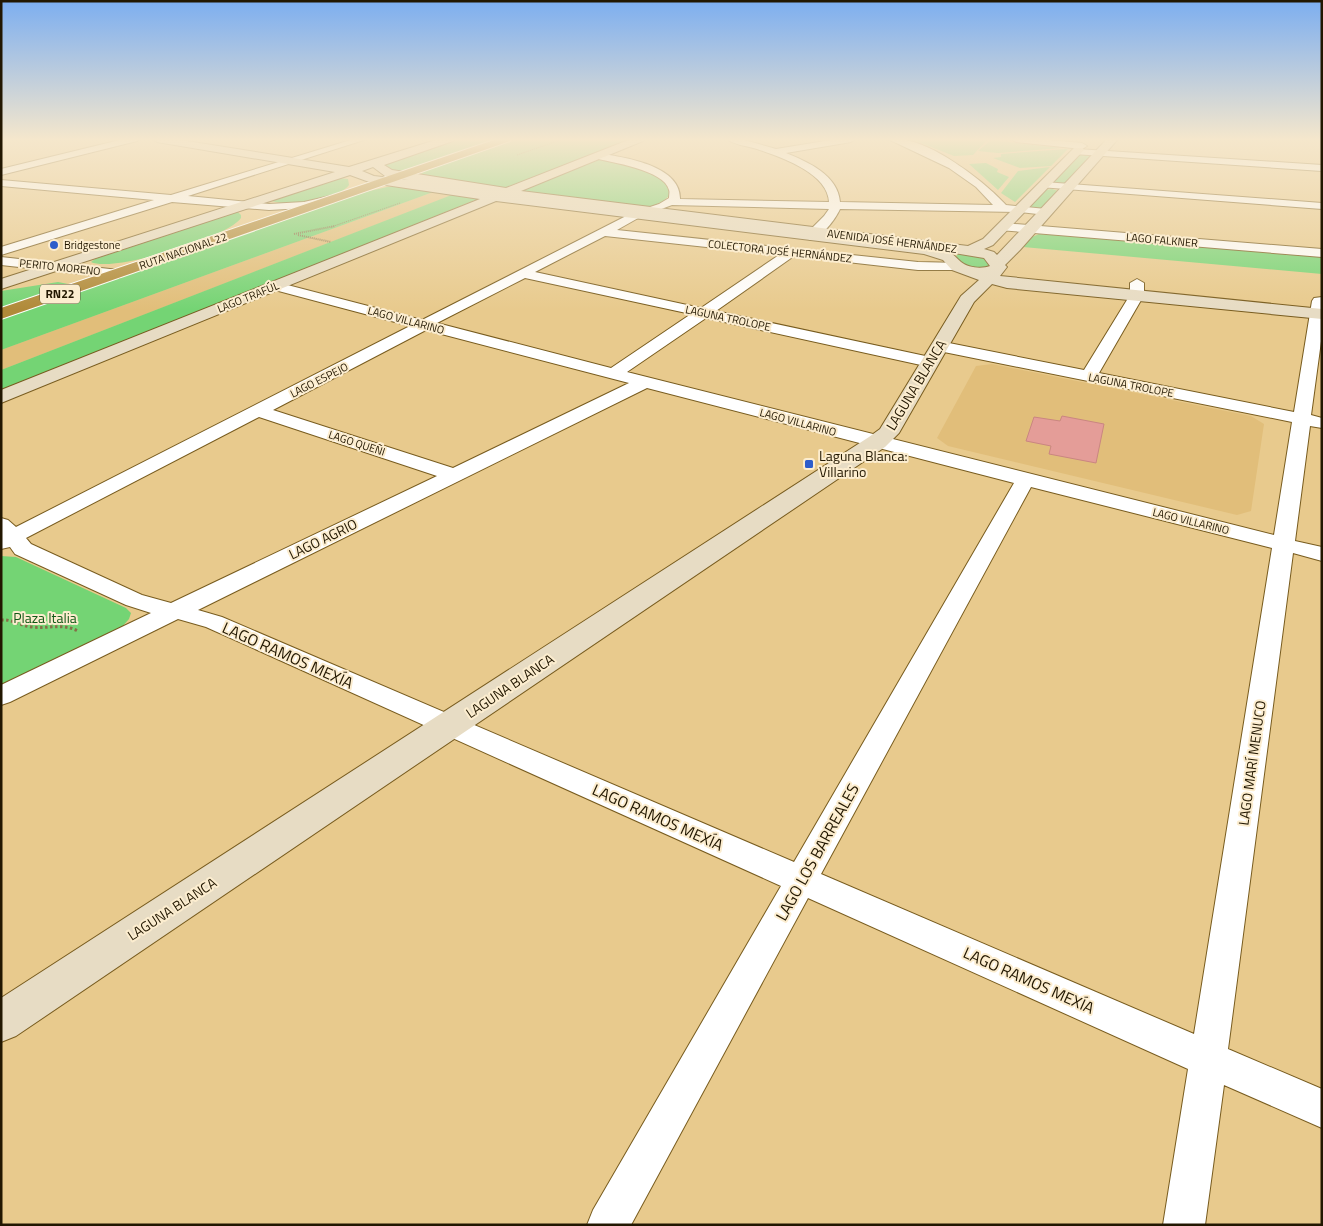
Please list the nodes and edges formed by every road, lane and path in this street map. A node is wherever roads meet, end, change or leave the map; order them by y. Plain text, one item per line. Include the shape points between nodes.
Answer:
1 (151, 196) edge
2 (176, 196) edge
3 (275, 196) edge
4 (339, 196) edge
5 (340, 196) edge
6 (497, 196) edge
7 (510, 196) edge
8 (676, 196) edge
9 (834, 196) edge
10 (991, 196) edge
11 (1033, 196) edge
12 (1061, 196) edge
13 (1192, 196) edge
14 (170, 198) junction
15 (671, 202) junction
16 (244, 205) junction
17 (836, 205) junction
18 (1322, 206) edge
19 (1003, 209) junction
20 (1020, 210) junction
21 (1046, 212) junction
22 (642, 213) junction
23 (1003, 227) junction
24 (1030, 230) junction
25 (604, 232) junction
26 (295, 234) dead end
27 (812, 234) junction
28 (228, 235) junction
29 (333, 242) dead end
30 (968, 250) junction
31 (1, 251) edge
32 (792, 252) junction
33 (1322, 253) edge
34 (1, 261) edge
35 (957, 266) junction
36 (54, 267) junction
37 (995, 269) junction
38 (119, 274) junction
39 (525, 274) junction
40 (1, 284) edge
41 (276, 286) junction
42 (1137, 289) junction
43 (966, 299) junction
44 (1320, 307) edge
45 (704, 313) junction
46 (1, 314) edge
47 (426, 325) junction
48 (935, 354) junction
49 (614, 374) junction
50 (1089, 376) junction
51 (645, 382) junction
52 (1, 397) edge
53 (259, 411) junction
54 (1312, 421) edge
55 (877, 442) junction
56 (455, 475) junction
57 (1026, 479) junction
58 (5, 535) edge
59 (1284, 544) junction
60 (1322, 554) edge
61 (175, 612) junction
62 (1, 620) edge
63 (78, 631) dead end
64 (1, 696) edge
65 (449, 726) junction
66 (801, 880) junction
67 (1, 1022) edge
68 (1208, 1059) junction
69 (1322, 1109) edge
70 (608, 1225) edge
71 (1184, 1225) edge

1 - 14 street
2 - 14 street
3 - 16 main road
4 - 16 street via 293,206
5 - 28 highway, RUTA NACIONAL 22 / RN22
6 - 41 main road, LAGO TRAFÚL
7 - 22 main road, AVENIDA JOSÉ HERNÁNDEZ
8 - 15 street
9 - 17 street
10 - 19 street
11 - 20 main road
12 - 21 main road, LAGUNA BLANCA
13 - 18 street
14 - 16 street
14 - 31 street
15 - 17 street
15 - 22 street, LAGO ESPEJO
16 - 28 street via 254,210 255,217
16 - 36 main road
17 - 19 street
17 - 27 street via 831,215
19 - 20 street
20 - 21 street
20 - 23 main road
21 - 24 main road, LAGUNA BLANCA
22 - 25 street, LAGO ESPEJO
22 - 27 main road, AVENIDA JOSÉ HERNÁNDEZ
23 - 24 street, LAGO FALKNER
23 - 30 main road via 986,244
24 - 33 street, LAGO FALKNER
24 - 37 main road, LAGUNA BLANCA
25 - 32 street, COLECTORA JOSÉ HERNÁNDEZ
25 - 39 street, LAGO ESPEJO
26 - 29 path
27 - 30 main road, AVENIDA JOSÉ HERNÁNDEZ
27 - 35 main road, AVENIDA JOSÉ HERNÁNDEZ via 926,250
28 - 38 highway, RUTA NACIONAL 22 / RN22
30 - 35 main road, AVENIDA JOSÉ HERNÁNDEZ via 952,252
30 - 37 main road, AVENIDA JOSÉ HERNÁNDEZ via 987,254
32 - 35 street, COLECTORA JOSÉ HERNÁNDEZ via 918,266
32 - 45 street
34 - 36 street, PERITO MORENO
35 - 37 main road, AVENIDA JOSÉ HERNÁNDEZ
35 - 43 main road via 967,278
36 - 38 street, PERITO MORENO
36 - 40 main road
37 - 42 main road, AVENIDA JOSÉ HERNÁNDEZ via 1007,283
37 - 43 main road, LAGUNA BLANCA via 977,292
38 - 46 highway, RUTA NACIONAL 22 / RN22
39 - 45 street, LAGUNA TROLOPE
39 - 47 street, LAGO ESPEJO
41 - 47 street, LAGO VILLARINO
41 - 52 main road, LAGO TRAFÚL
42 - 44 main road, AVENIDA JOSÉ HERNÁNDEZ
42 - 50 street
43 - 48 main road, LAGUNA BLANCA
44 - 54 street, LAGO MARÍ MENUCO
45 - 48 street, LAGUNA TROLOPE
45 - 49 street
47 - 49 street, LAGO VILLARINO
47 - 53 street, LAGO ESPEJO
48 - 50 street, LAGUNA TROLOPE
48 - 55 main road, LAGUNA BLANCA via 896,420
49 - 51 street, LAGO VILLARINO
50 - 54 street, LAGUNA TROLOPE
51 - 55 street, LAGO VILLARINO
51 - 56 street, LAGO AGRIO
53 - 56 street, LAGO QUEÑI
53 - 58 street, LAGO ESPEJO
54 - 59 street, LAGO MARÍ MENUCO
55 - 57 street, LAGO VILLARINO
55 - 65 main road, LAGUNA BLANCA
56 - 61 street, LAGO AGRIO
57 - 59 street, LAGO VILLARINO
57 - 66 street, LAGO LOS BARREALES
58 - 61 street, LAGO RAMOS MEXÍA via 23,549 141,604
59 - 60 street, LAGO VILLARINO
59 - 68 street, LAGO MARÍ MENUCO
61 - 64 street, LAGO AGRIO
61 - 65 street, LAGO RAMOS MEXÍA via 214,622
62 - 63 path via 13,619 32,627 65,625
65 - 66 street, LAGO RAMOS MEXÍA
65 - 67 main road, LAGUNA BLANCA
66 - 68 street, LAGO RAMOS MEXÍA
66 - 70 street, LAGO LOS BARREALES
68 - 69 street, LAGO RAMOS MEXÍA
68 - 71 street, LAGO MARÍ MENUCO

